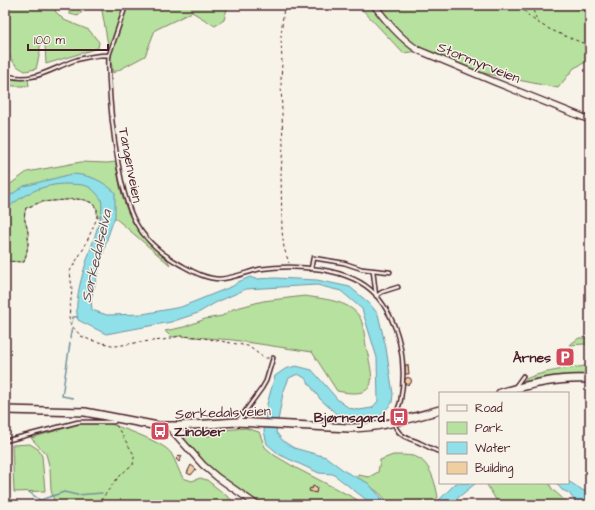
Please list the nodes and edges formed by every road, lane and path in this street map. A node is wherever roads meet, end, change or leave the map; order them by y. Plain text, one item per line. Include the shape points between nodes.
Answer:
1 (126, 5) edge
2 (284, 5) edge
3 (374, 5) edge
4 (521, 5) edge
5 (530, 5) edge
6 (539, 24) junction
7 (590, 46) edge
8 (110, 55) junction
9 (5, 75) edge
10 (590, 120) edge
11 (5, 261) edge
12 (289, 268) junction
13 (310, 268) junction
14 (373, 271) junction
15 (390, 272) dead end
16 (398, 287) dead end
17 (376, 296) junction
18 (273, 358) joint
19 (523, 376) dead end
20 (590, 379) edge
21 (514, 389) junction
22 (504, 392) edge
23 (5, 410) edge
24 (439, 410) edge
25 (115, 419) junction
26 (237, 422) junction
27 (394, 422) junction
28 (169, 427) junction
29 (5, 440) edge
30 (439, 452) edge
31 (97, 505) edge
32 (257, 505) edge

1 - 8 lane, Tangenveien
2 - 12 path via 281,36 282,232
3 - 10 street, Stormyrveien via 393,29 418,50
4 - 6 path via 524,12
5 - 6 path
6 - 7 path
8 - 9 lane via 88,57 28,78
8 - 12 lane, Tangenveien via 109,89 121,182 131,214 142,233 172,260 204,277 223,279 262,269
11 - 18 path via 24,262 28,234 23,216 26,208 41,202 85,200 97,209 97,218 84,248 70,271 70,324 81,336 116,346 180,336 198,337 248,346 264,358
12 - 13 lane, Tangenveien
13 - 14 lane via 313,258
13 - 17 lane, Tangenveien via 347,276 363,284
14 - 15 lane
14 - 17 lane
16 - 17 lane
17 - 27 lane, Tangenveien via 394,326 402,350 403,385
18 - 26 lane via 266,382
19 - 21 lane
20 - 21 street via 554,380
21 - 22 street
23 - 25 street, Sørkedalsveien via 78,411
24 - 27 street, Sørkedalsveien
25 - 28 street, Sørkedalsveien
25 - 29 lane via 78,422
25 - 31 path via 134,458 133,465 117,479
26 - 27 street, Sørkedalsveien via 360,428
26 - 28 street, Sørkedalsveien
27 - 30 lane via 404,436
28 - 32 street via 203,466

